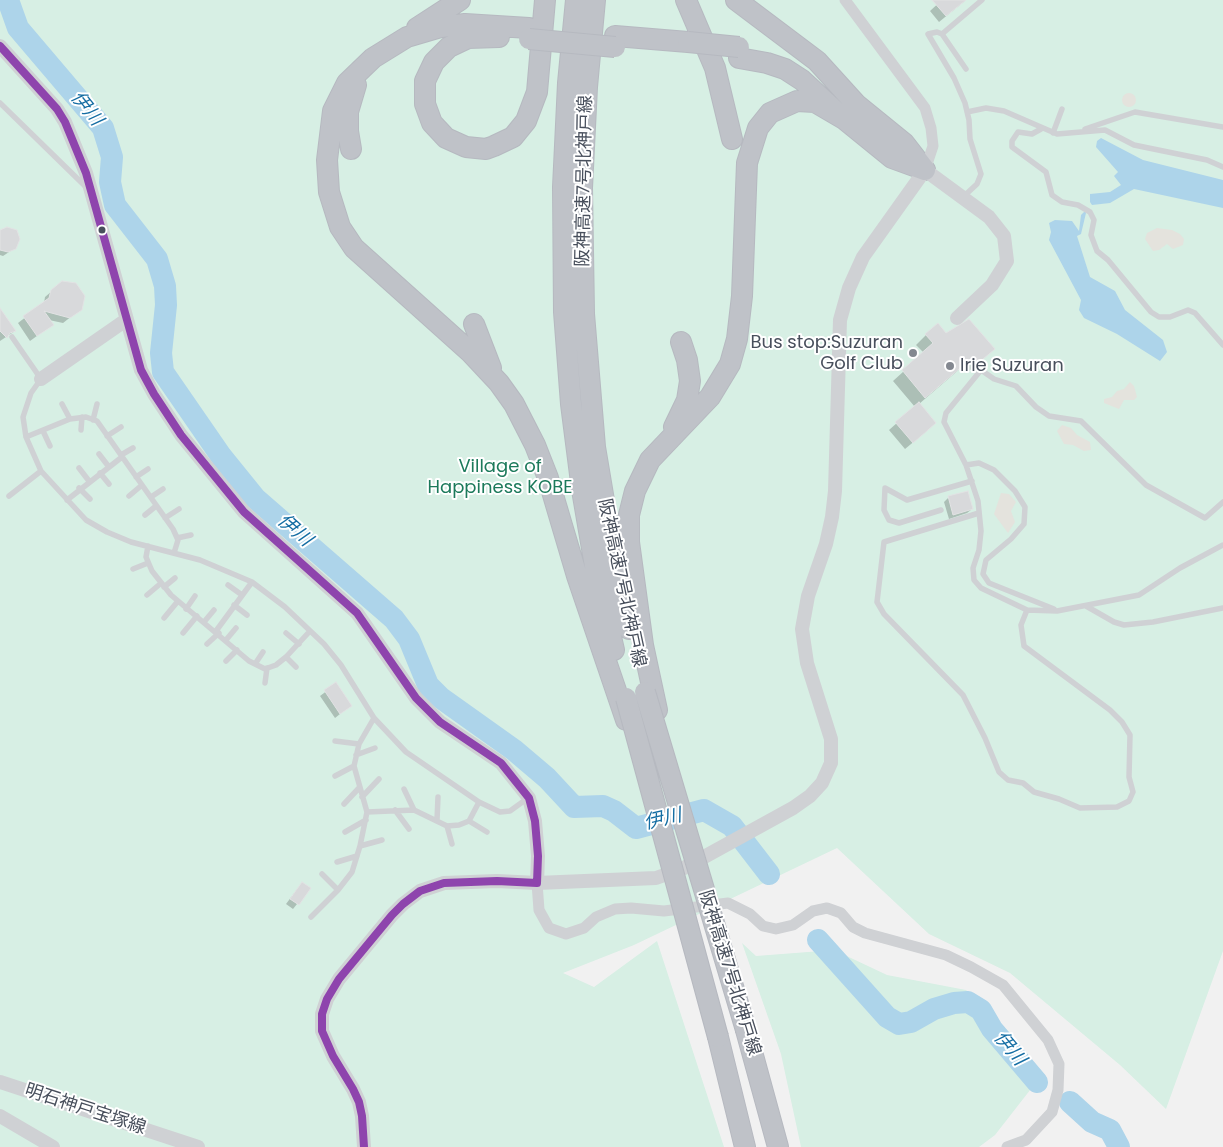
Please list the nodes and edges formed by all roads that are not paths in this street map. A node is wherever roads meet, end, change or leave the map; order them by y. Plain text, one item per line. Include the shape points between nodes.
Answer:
1 (460, 0) edge
2 (545, 0) edge
3 (576, 0) edge
4 (595, 0) edge
5 (686, 0) edge
6 (736, 0) edge
7 (845, 0) edge
8 (982, 0) edge
9 (529, 34) junction
10 (942, 34) junction
11 (0, 46) edge
12 (385, 50) junction
13 (966, 69) dead end
14 (0, 103) edge
15 (1062, 109) dead end
16 (850, 111) junction
17 (967, 112) junction
18 (1223, 127) edge
19 (1041, 129) junction
20 (1079, 132) junction
21 (1052, 133) junction
22 (732, 139) dead end
23 (352, 149) dead end
24 (1223, 167) edge
25 (925, 170) junction
26 (90, 191) junction
27 (963, 197) junction
28 (957, 318) dead end
29 (126, 320) junction
30 (474, 324) dead end
31 (12, 337) dead end
32 (681, 342) dead end
33 (1223, 345) edge
34 (41, 379) junction
35 (499, 383) junction
36 (62, 404) dead end
37 (98, 404) dead end
38 (82, 417) junction
39 (70, 418) junction
40 (93, 420) junction
41 (120, 427) dead end
42 (81, 430) dead end
43 (43, 432) junction
44 (107, 436) junction
45 (26, 437) junction
46 (665, 442) junction
47 (50, 446) dead end
48 (133, 448) dead end
49 (99, 454) dead end
50 (122, 456) junction
51 (966, 465) junction
52 (109, 467) junction
53 (79, 468) dead end
54 (148, 468) dead end
55 (42, 471) junction
56 (100, 473) junction
57 (136, 477) junction
58 (972, 480) junction
59 (89, 481) junction
60 (109, 484) dead end
61 (142, 486) junction
62 (79, 488) junction
63 (163, 489) dead end
64 (10, 496) dead end
65 (129, 496) dead end
66 (150, 497) junction
67 (90, 499) dead end
68 (67, 500) junction
69 (1223, 502) edge
70 (156, 506) junction
71 (179, 509) dead end
72 (941, 510) dead end
73 (979, 513) junction
74 (145, 515) dead end
75 (165, 518) junction
76 (191, 535) dead end
77 (177, 538) junction
78 (1223, 545) edge
79 (148, 546) junction
80 (174, 553) junction
81 (148, 563) junction
82 (133, 569) dead end
83 (175, 578) dead end
84 (252, 582) junction
85 (228, 585) dead end
86 (162, 586) junction
87 (242, 595) junction
88 (147, 596) dead end
89 (196, 596) dead end
90 (178, 601) junction
91 (234, 605) junction
92 (1086, 606) junction
93 (1223, 608) edge
94 (186, 609) junction
95 (214, 610) dead end
96 (1027, 610) junction
97 (1057, 611) junction
98 (247, 615) dead end
99 (197, 616) junction
100 (164, 618) dead end
101 (204, 622) junction
102 (236, 628) dead end
103 (310, 631) junction
104 (217, 632) junction
105 (183, 633) dead end
106 (286, 633) dead end
107 (226, 640) junction
108 (207, 644) dead end
109 (299, 644) junction
110 (237, 650) junction
111 (263, 652) dead end
112 (286, 657) junction
113 (226, 660) dead end
114 (255, 664) junction
115 (296, 667) dead end
116 (267, 668) junction
117 (265, 682) dead end
118 (635, 695) junction
119 (374, 718) junction
120 (335, 741) dead end
121 (359, 744) junction
122 (375, 748) dead end
123 (356, 755) junction
124 (354, 766) junction
125 (335, 776) dead end
126 (379, 779) dead end
127 (359, 788) junction
128 (404, 788) dead end
129 (362, 797) junction
130 (438, 797) dead end
131 (529, 798) junction
132 (480, 802) junction
133 (344, 804) dead end
134 (395, 810) junction
135 (414, 810) junction
136 (367, 812) junction
137 (366, 820) junction
138 (437, 820) junction
139 (469, 821) junction
140 (447, 826) junction
141 (409, 829) dead end
142 (345, 832) dead end
143 (487, 832) dead end
144 (382, 840) dead end
145 (452, 844) dead end
146 (360, 846) junction
147 (357, 856) junction
148 (337, 862) dead end
149 (322, 874) dead end
150 (538, 883) junction
151 (338, 890) junction
152 (311, 917) dead end
153 (0, 1082) edge
154 (0, 1116) edge
155 (53, 1147) edge
156 (198, 1147) edge
157 (364, 1147) edge
158 (745, 1147) edge
159 (778, 1147) edge
160 (1007, 1147) edge

1 - 12 highway
2 - 9 highway via 537,92 526,121 513,137 486,149 466,147 446,138 432,122 424,98 429,71 441,54 458,42 479,36
3 - 118 highway, 阪神高速7号北神戸線 via 568,83 563,205 567,351 576,448 589,532 610,634
4 - 118 highway, 阪神高速7号北神戸線 via 582,188 587,362 610,538 631,639
5 - 22 highway via 715,68
6 - 16 highway via 808,53
7 - 25 street via 925,108 933,138 932,153
8 - 10 lane
9 - 12 highway via 477,24 453,25 419,33
9 - 16 highway, bridge via 739,53 785,69
10 - 13 lane
10 - 17 lane via 928,34 954,78
11 - 26 street via 57,108
12 - 23 highway via 367,68 353,92 348,121
12 - 35 highway via 347,83 333,111 327,160 329,192 335,216 346,238 362,257 464,347
14 - 26 lane
15 - 21 lane
16 - 25 highway via 892,158
16 - 46 highway via 797,101 770,113 758,128 747,163 742,296 733,353 725,374 710,397
17 - 19 lane via 986,108 1004,111
17 - 27 lane via 970,139 981,174 977,184
18 - 20 lane via 1135,112
19 - 21 lane
19 - 33 lane via 1032,134 1018,132 1012,146 1046,172 1052,195 1090,212 1094,220 1091,235 1097,251 1151,312 1159,316 1188,310 1195,313
20 - 21 lane
20 - 24 lane via 1104,130 1134,145 1207,160
25 - 27 street
25 - 150 street via 863,257 849,288 840,320 832,517 808,596 802,629 806,663 831,740 831,762 822,783 810,796 757,829 684,868 656,878
26 - 29 street
27 - 28 street via 989,217 1004,236 1007,261 992,285
29 - 34 street
29 - 131 street via 141,370 154,394 181,435 221,485 244,512 357,613 416,698 440,722 501,763
30 - 35 highway
31 - 34 lane
32 - 46 highway via 690,370 689,391 683,411
34 - 45 lane via 31,393 23,417
35 - 118 highway via 520,415 542,462
36 - 39 lane
37 - 40 lane
38 - 39 lane
38 - 40 lane
38 - 42 lane
39 - 43 lane
40 - 44 lane
41 - 44 lane
43 - 45 lane
43 - 47 lane
44 - 50 lane
45 - 55 lane
46 - 118 highway via 644,469 630,515
48 - 50 lane
49 - 52 lane
50 - 52 lane
50 - 57 lane
51 - 58 lane
51 - 69 lane via 944,422 946,413 981,370 994,379 1016,386 1049,416 1081,421 1146,485 1205,518
51 - 97 lane via 979,463 994,470 1015,491 1025,507 1024,524 986,560 983,574 989,583
52 - 56 lane
53 - 59 lane
54 - 57 lane
55 - 64 lane
55 - 68 lane
56 - 59 lane
56 - 60 lane
57 - 61 lane
58 - 72 lane via 907,500 885,488 884,510 889,520 899,522
58 - 73 lane
59 - 62 lane
61 - 65 lane
61 - 66 lane
62 - 67 lane
62 - 68 lane
63 - 66 lane
66 - 70 lane
68 - 79 lane via 86,520 107,532
70 - 74 lane
70 - 75 lane
71 - 75 lane
73 - 96 lane via 981,531 973,568 974,580 981,588
73 - 96 lane via 884,542 877,602 884,614 963,695 999,772 1008,780 1023,783 1034,792 1080,808 1117,808 1129,801 1133,792 1129,777 1130,735 1110,710 1024,646 1021,626
75 - 77 lane
76 - 77 lane
77 - 80 lane
78 - 92 lane via 1139,595
79 - 80 lane
79 - 81 lane
80 - 84 lane
81 - 82 lane
81 - 86 lane
83 - 86 lane
84 - 87 lane
84 - 103 lane
85 - 87 lane
86 - 88 lane
86 - 90 lane
87 - 91 lane
89 - 94 lane
90 - 94 lane
90 - 100 lane
91 - 98 lane
91 - 104 lane
92 - 93 lane via 1124,625
92 - 97 lane
94 - 99 lane
95 - 101 lane
96 - 97 lane
99 - 101 lane
99 - 105 lane
101 - 104 lane
102 - 107 lane
103 - 109 lane
103 - 119 lane via 341,665
104 - 107 lane
104 - 108 lane
106 - 109 lane
107 - 110 lane
109 - 112 lane
110 - 113 lane
110 - 114 lane
111 - 114 lane
112 - 115 lane
112 - 116 lane
114 - 116 lane
116 - 117 lane
118 - 158 highway, 阪神高速7号北神戸線, bridge via 651,792
118 - 159 highway, 阪神高速7号北神戸線, bridge via 688,839
119 - 121 lane
119 - 132 lane via 406,752
120 - 121 lane
121 - 123 lane
122 - 123 lane
123 - 124 lane
124 - 125 lane
124 - 127 lane
126 - 129 lane
127 - 129 lane
127 - 133 lane
128 - 135 lane
129 - 136 lane
130 - 138 lane
131 - 132 lane via 510,811 500,812
131 - 150 street via 535,821
132 - 139 lane
134 - 135 lane
134 - 136 lane
134 - 141 lane
135 - 138 lane
136 - 137 lane
137 - 142 lane
137 - 146 lane
138 - 140 lane
139 - 140 lane
139 - 143 lane
140 - 145 lane
144 - 146 lane
146 - 147 lane
147 - 148 lane
147 - 151 lane via 352,872
149 - 151 lane
150 - 157 street via 444,884 420,891 402,904 339,979 322,1014 322,1031 359,1102
150 - 160 street via 542,916 549,928 566,934 584,928 596,917 614,909 664,911 728,903 750,914 763,926 776,929 793,925 813,912 827,908 842,913 853,926 865,933 946,955 971,967 1002,985 1048,1040 1059,1064 1058,1090 1052,1112 1026,1140
151 - 152 lane
153 - 156 street, 明石神戸宝塚線
154 - 155 street

